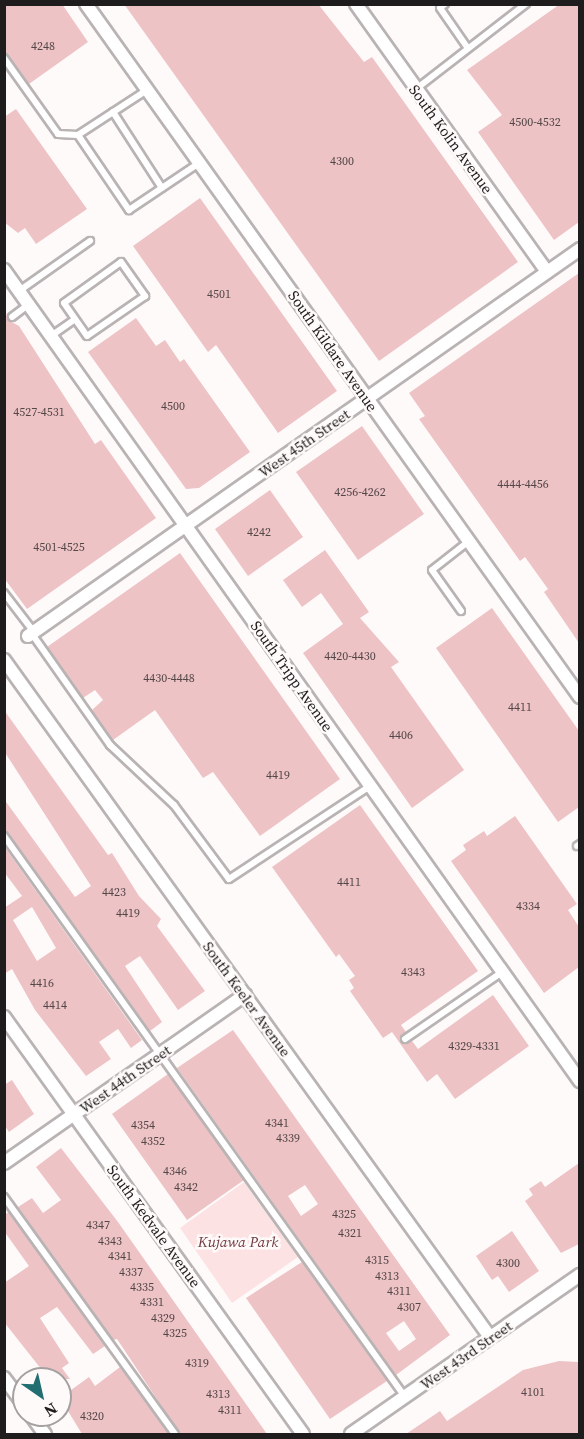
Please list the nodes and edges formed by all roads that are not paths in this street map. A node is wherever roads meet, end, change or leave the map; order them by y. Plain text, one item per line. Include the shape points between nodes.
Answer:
1 (86, 4) edge
2 (356, 4) edge
3 (445, 4) edge
4 (526, 4) edge
5 (466, 47) junction
6 (4, 58) edge
7 (147, 90) junction
8 (416, 90) junction
9 (113, 112) junction
10 (78, 135) junction
11 (199, 163) junction
12 (162, 188) junction
13 (90, 241) dead end
14 (579, 249) edge
15 (4, 270) edge
16 (547, 272) junction
17 (19, 291) junction
18 (29, 304) junction
19 (12, 317) dead end
20 (75, 319) junction
21 (51, 336) junction
22 (367, 399) junction
23 (186, 526) junction
24 (469, 542) junction
25 (4, 593) edge
26 (460, 611) dead end
27 (31, 634) junction
28 (4, 660) edge
29 (579, 697) edge
30 (370, 786) junction
31 (4, 836) edge
32 (502, 972) junction
33 (245, 995) junction
34 (4, 1017) edge
35 (405, 1039) dead end
36 (160, 1054) junction
37 (579, 1081) edge
38 (74, 1115) junction
39 (4, 1163) edge
40 (4, 1197) edge
41 (579, 1275) edge
42 (490, 1337) junction
43 (405, 1397) junction
44 (175, 1434) edge
45 (303, 1434) edge
46 (351, 1434) edge

1 - 7 street, South Kildare Avenue
2 - 8 street, South Kolin Avenue
3 - 5 lane via 440,8
4 - 5 lane
5 - 8 lane
6 - 10 lane via 58,134
7 - 9 lane
7 - 11 street, South Kildare Avenue
8 - 16 street, South Kolin Avenue
9 - 10 lane
9 - 12 lane
10 - 12 lane via 129,210
11 - 12 lane
11 - 22 street, South Kildare Avenue
13 - 17 lane
14 - 16 street, West 45th Street
15 - 17 street, South Tripp Avenue
16 - 22 street, West 45th Street
17 - 18 street, South Tripp Avenue
18 - 19 lane
18 - 21 street, South Tripp Avenue
20 - 20 lane via 87,336 145,296 121,262 64,303
20 - 21 lane
21 - 23 street, South Tripp Avenue
22 - 23 street, West 45th Street
22 - 24 street, South Kildare Avenue
23 - 27 street, West 45th Street
23 - 30 street, South Tripp Avenue
24 - 26 lane via 432,570
24 - 29 street, South Kildare Avenue
25 - 27 lane
27 - 30 lane via 110,745 174,805 229,879
28 - 33 street, South Keeler Avenue
30 - 32 street, South Tripp Avenue
31 - 36 lane
32 - 35 lane
32 - 37 street, South Tripp Avenue
33 - 36 street, West 44th Street
33 - 42 street, South Keeler Avenue
34 - 38 street, South Kedvale Avenue
36 - 38 street, West 44th Street
36 - 43 lane
38 - 39 street, West 44th Street
38 - 45 street, South Kedvale Avenue
40 - 44 lane
41 - 42 street, West 43rd Street
42 - 43 street, West 43rd Street
43 - 46 street, West 43rd Street

